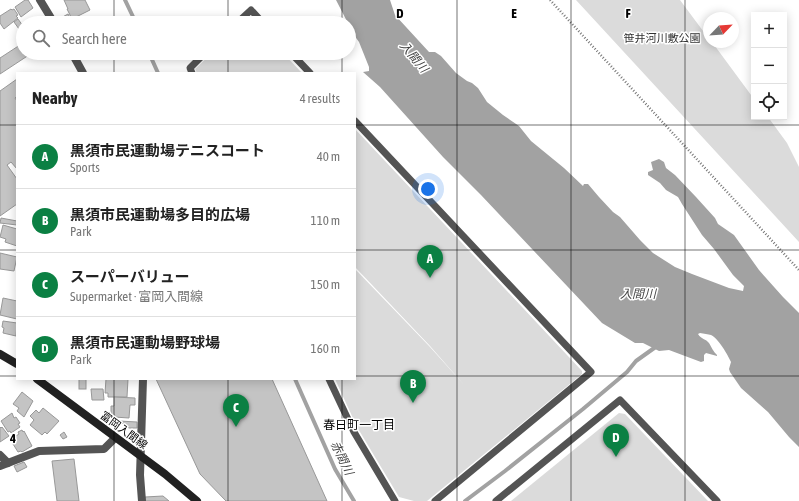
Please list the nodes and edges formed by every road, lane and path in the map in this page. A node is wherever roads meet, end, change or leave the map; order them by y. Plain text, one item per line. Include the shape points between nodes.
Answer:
1 (40, 0) edge
2 (550, 0) edge
3 (50, 16) edge
4 (245, 16) edge
5 (257, 16) edge
6 (76, 60) edge
7 (198, 60) edge
8 (298, 60) edge
9 (82, 72) edge
10 (192, 72) edge
11 (309, 72) edge
12 (356, 122) edge
13 (799, 270) edge
14 (0, 354) edge
15 (16, 363) edge
16 (38, 380) edge
17 (143, 380) edge
18 (329, 380) edge
19 (115, 438) junction
20 (0, 455) edge
21 (141, 456) junction
22 (4, 464) edge
23 (142, 501) edge
24 (197, 501) edge
25 (395, 501) edge
26 (435, 501) edge
27 (496, 501) edge
28 (717, 501) edge

1 - 3 street
2 - 13 path
4 - 5 lane via 251,10
6 - 9 street
7 - 10 lane via 190,68
8 - 11 lane
12 - 26 lane via 591,372
14 - 15 main road
16 - 19 main road, 富岡入間線
17 - 21 street
18 - 25 lane via 354,432
19 - 21 main road, 富岡入間線
19 - 22 street via 104,449 39,451
20 - 22 street
21 - 23 street
21 - 24 main road, 富岡入間線
27 - 28 lane via 620,400

